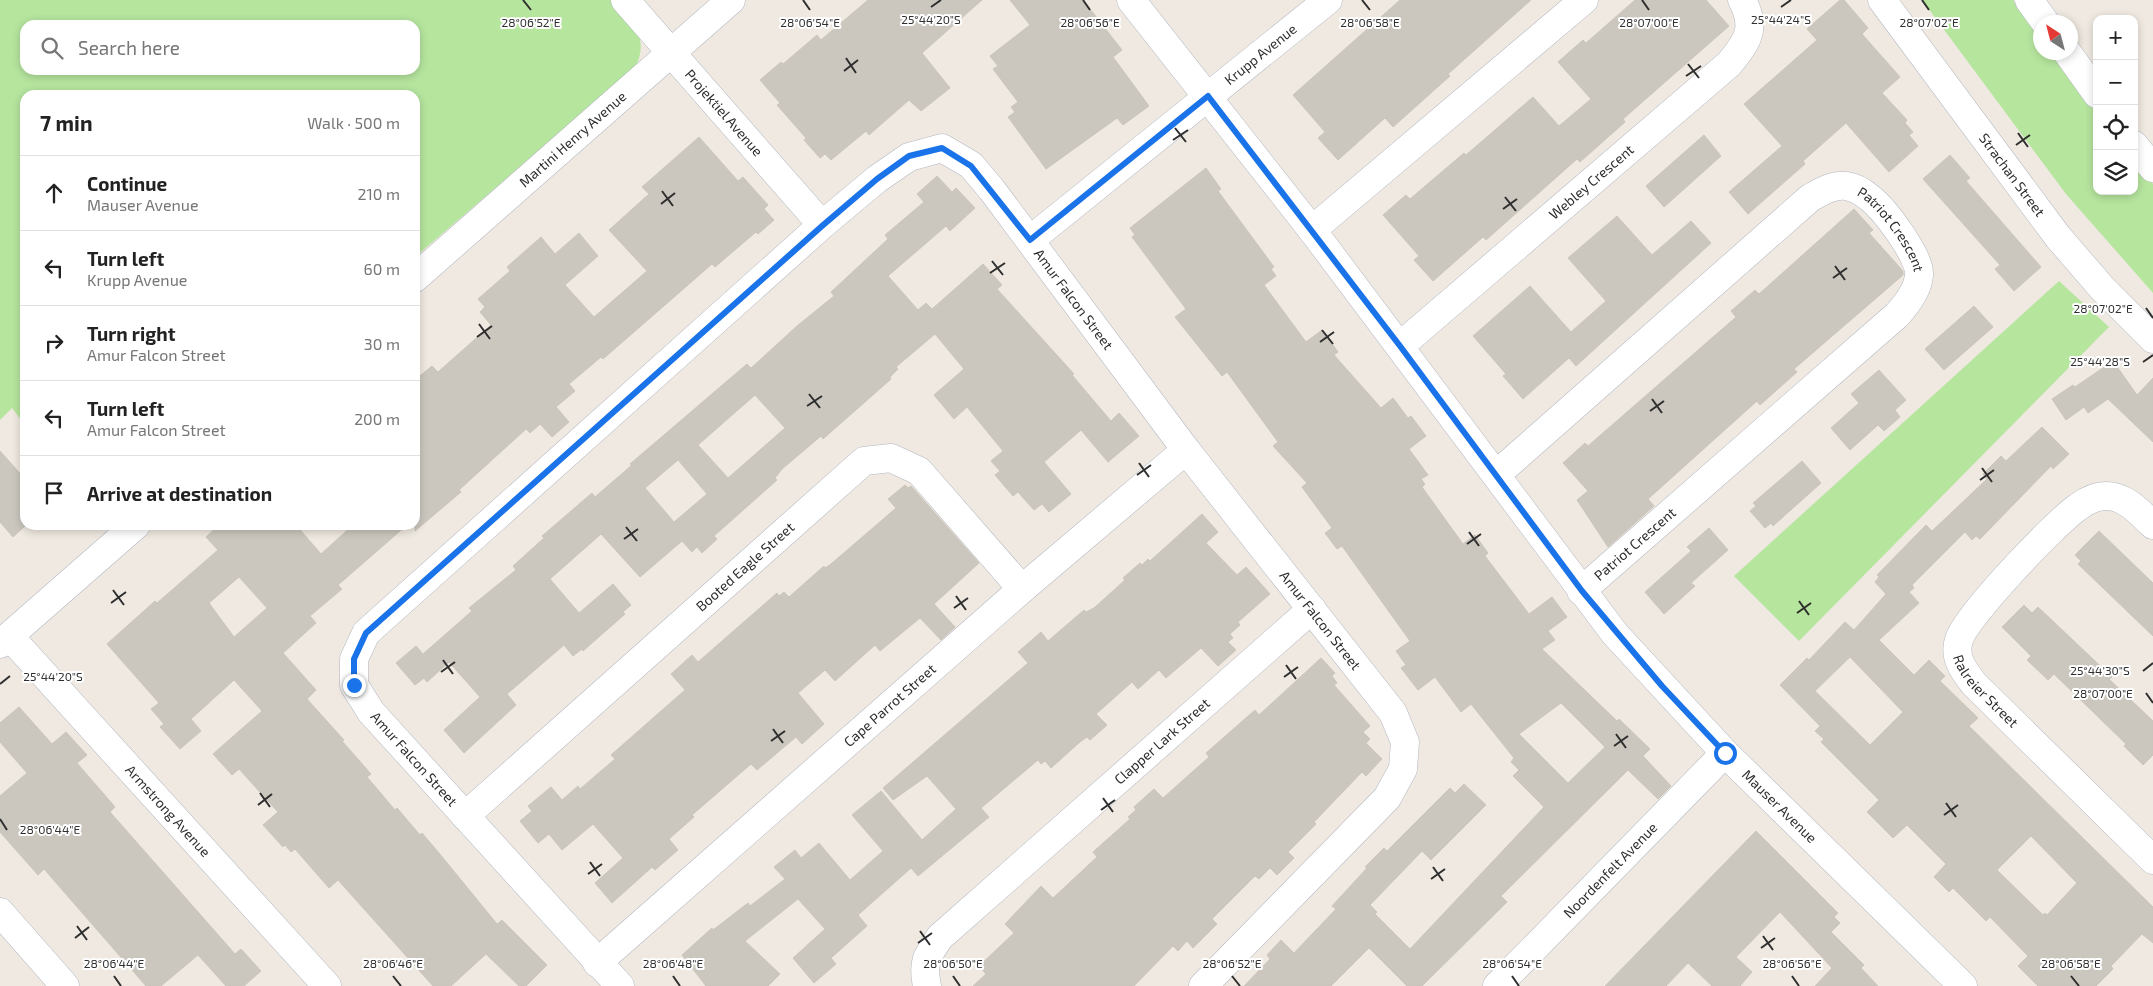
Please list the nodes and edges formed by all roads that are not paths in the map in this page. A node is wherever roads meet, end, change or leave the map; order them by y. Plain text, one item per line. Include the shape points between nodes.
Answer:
1 (625, 0) edge
2 (730, 0) edge
3 (1131, 0) edge
4 (1328, 0) edge
5 (1584, 0) edge
6 (1742, 0) edge
7 (1882, 0) edge
8 (2028, 0) edge
9 (2040, 15) edge
10 (670, 52) junction
11 (2073, 60) edge
12 (2093, 88) edge
13 (1208, 96) junction
14 (822, 226) junction
15 (1312, 230) junction
16 (1030, 240) junction
17 (420, 274) edge
18 (2153, 339) edge
19 (1400, 346) junction
20 (1186, 450) junction
21 (1497, 474) junction
22 (2153, 525) edge
23 (130, 530) edge
24 (1022, 590) junction
25 (1582, 591) junction
26 (1312, 609) junction
27 (5, 640) edge
28 (1725, 753) junction
29 (465, 816) junction
30 (2153, 860) edge
31 (0, 912) edge
32 (597, 963) junction
33 (65, 986) edge
34 (327, 986) edge
35 (620, 986) edge
36 (927, 986) edge
37 (1203, 986) edge
38 (1497, 986) edge
39 (1963, 986) edge

1 - 10 street, Projektiel Avenue
2 - 10 street, Martini Henry Avenue
3 - 13 street, Mauser Avenue
4 - 13 street, Krupp Avenue
5 - 15 street
6 - 19 street, Webley Crescent via 1750,20 1750,34 1729,64
7 - 18 street, Strachan Street via 2058,236 2102,288
8 - 9 street
10 - 14 street, Projektiel Avenue
10 - 17 street, Martini Henry Avenue
11 - 12 street
13 - 15 street, Mauser Avenue
13 - 16 street, Krupp Avenue
14 - 16 street, Amur Falcon Street via 909,156 942,148 971,166
14 - 29 street, Amur Falcon Street via 366,633 354,659 354,685 371,712
15 - 19 street, Mauser Avenue
16 - 20 street, Amur Falcon Street
19 - 21 street, Mauser Avenue
20 - 24 street, Cape Parrot Street
20 - 26 street, Amur Falcon Street
21 - 25 street, Mauser Avenue
21 - 25 street, Patriot Crescent via 1824,190 1846,186 1871,198 1910,247 1919,275 1914,291 1897,315
22 - 30 street, Ralreier Street via 2118,498 2091,499 2077,508 1964,627 1958,641 1957,656 1974,684
23 - 27 street
24 - 29 street, Booted Eagle Street via 919,471 890,458 864,461
24 - 32 street, Cape Parrot Street
25 - 28 street, Mauser Avenue via 1656,680
26 - 36 street, Clapper Lark Street via 940,937 926,956 924,972
26 - 37 street, Amur Falcon Street via 1392,713 1405,742 1403,769 1387,798
27 - 34 street, Armstrong Avenue
28 - 38 street, Noordenfelt Avenue
28 - 39 street, Mauser Avenue
29 - 32 street, Amur Falcon Street
31 - 33 street
32 - 35 street, Amur Falcon Street

